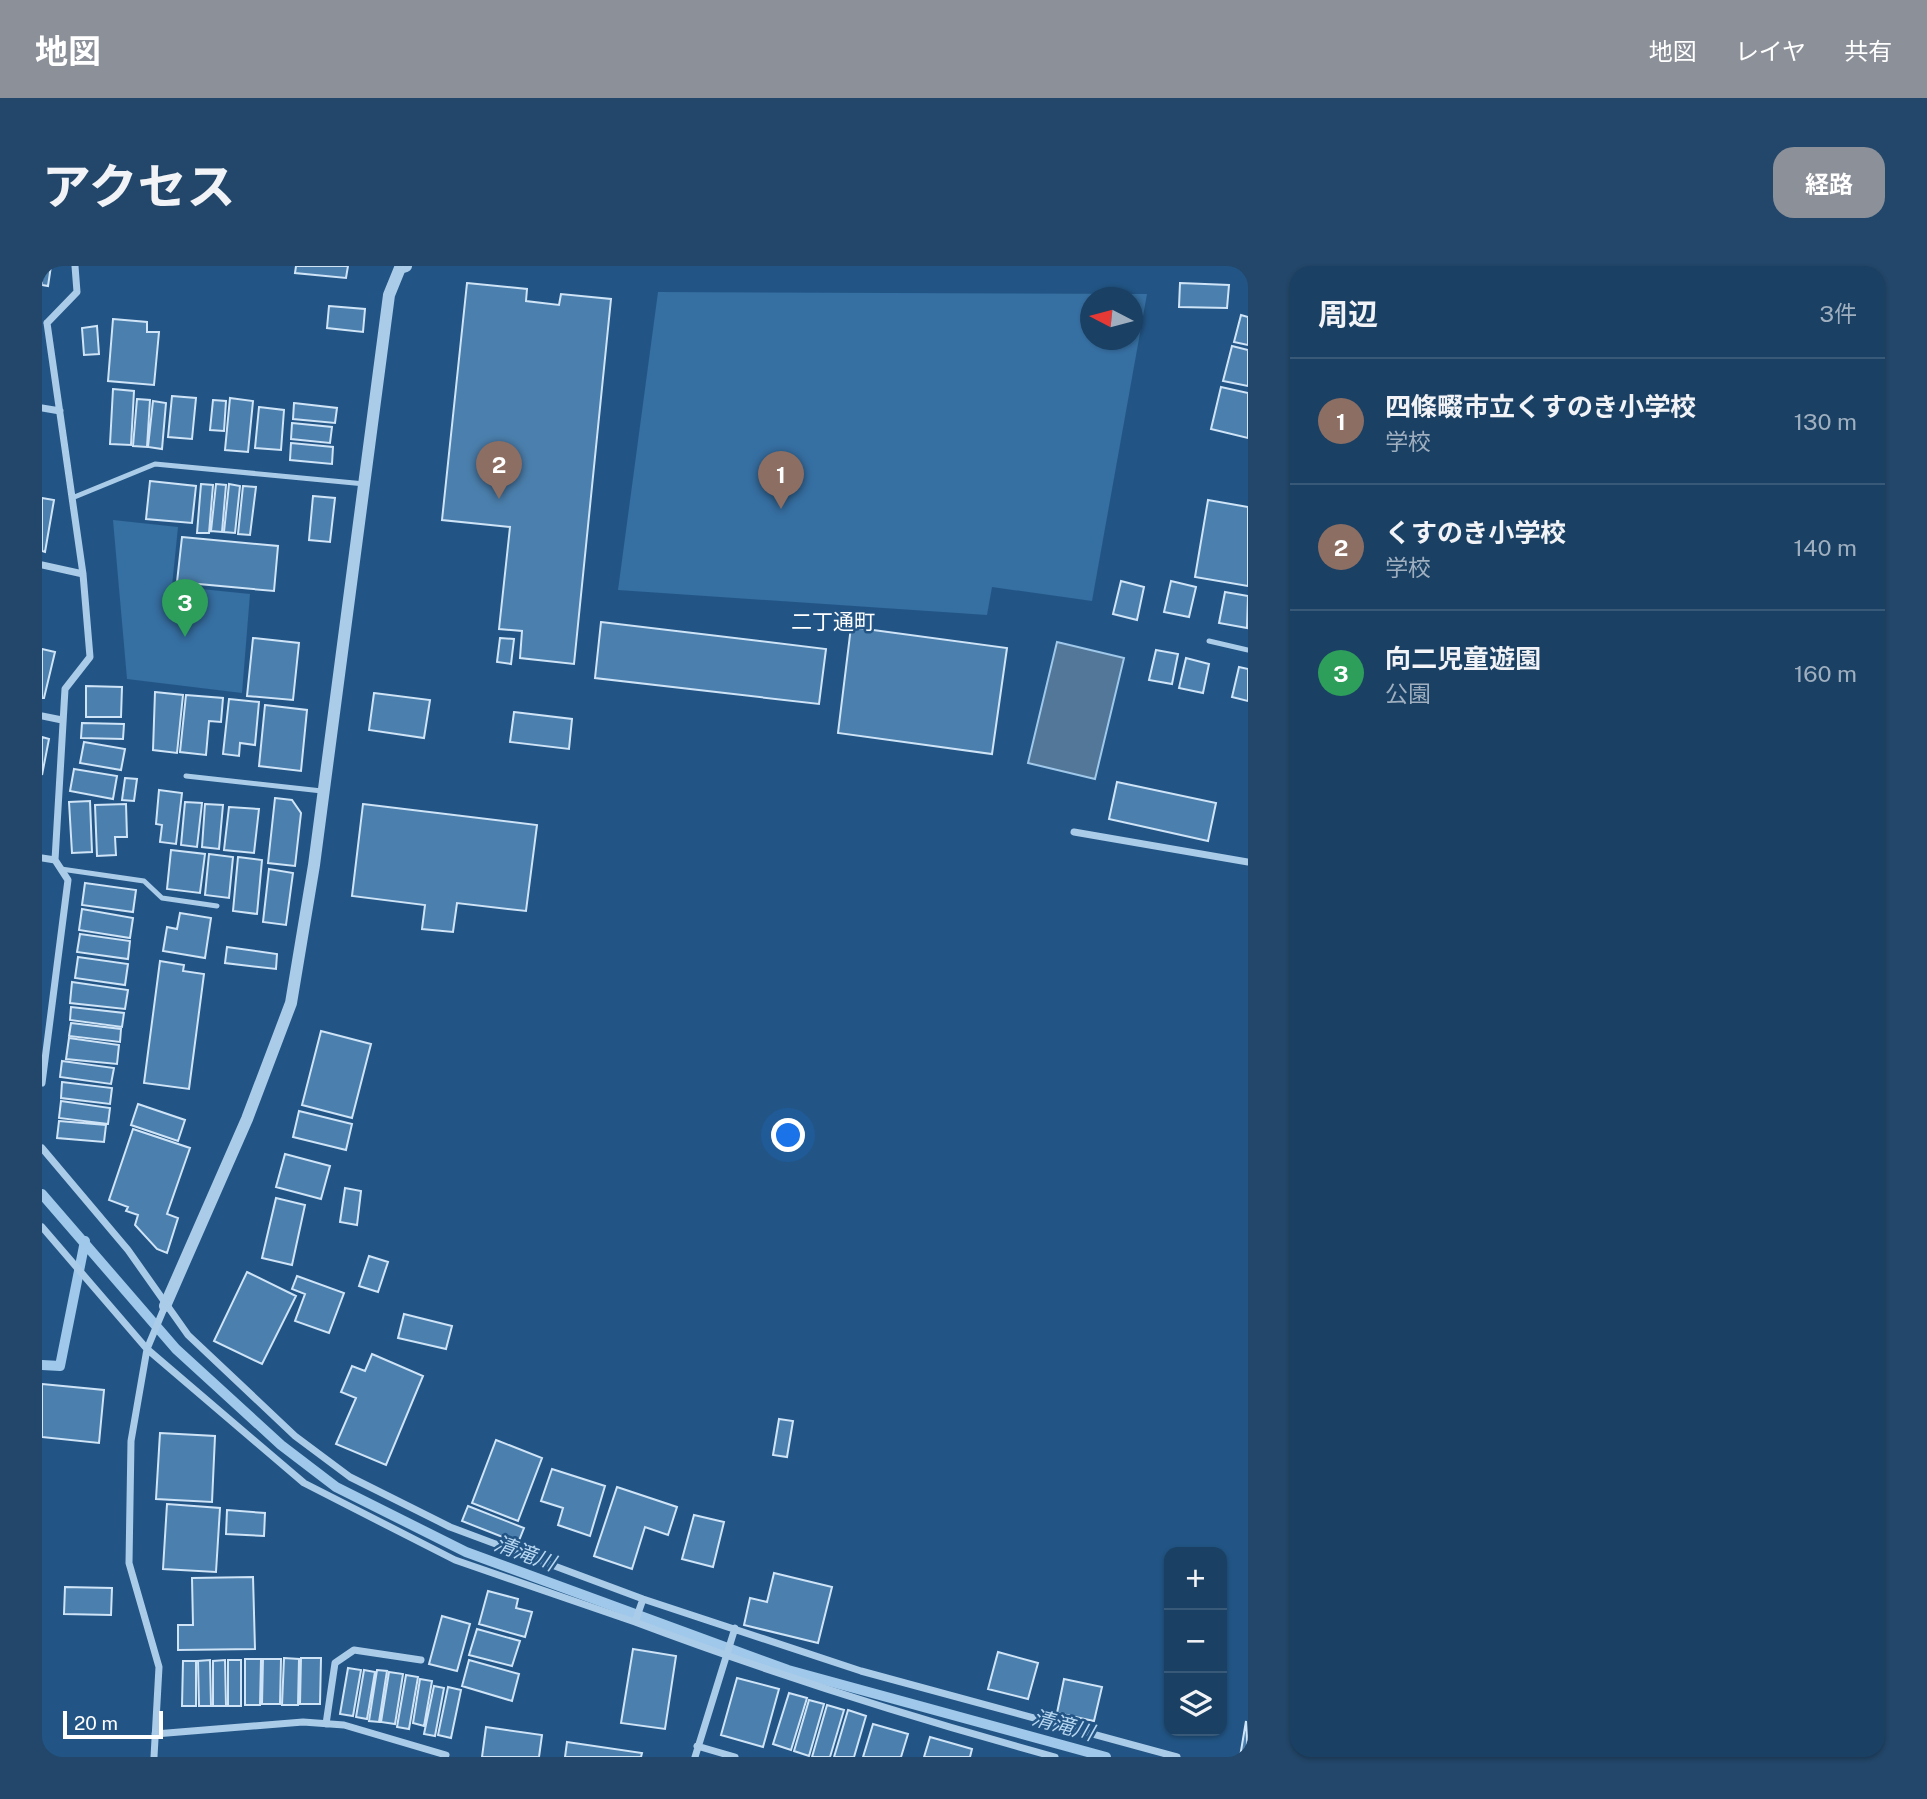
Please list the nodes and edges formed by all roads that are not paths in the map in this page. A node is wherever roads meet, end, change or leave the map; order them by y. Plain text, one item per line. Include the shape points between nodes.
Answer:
1 (75, 266) edge
2 (402, 267) edge
3 (45, 323) edge
4 (42, 408) edge
5 (60, 411) junction
6 (365, 484) junction
7 (72, 498) junction
8 (42, 565) edge
9 (83, 573) junction
10 (1209, 641) dead end
11 (1248, 650) edge
12 (42, 716) edge
13 (62, 720) junction
14 (186, 776) dead end
15 (324, 791) junction
16 (1073, 832) dead end
17 (42, 858) edge
18 (55, 860) junction
19 (1248, 862) edge
20 (61, 869) junction
21 (217, 906) dead end
22 (42, 1083) edge
23 (42, 1148) edge
24 (42, 1227) edge
25 (163, 1311) junction
26 (147, 1349) junction
27 (643, 1599) junction
28 (635, 1622) junction
29 (735, 1628) junction
30 (727, 1657) junction
31 (421, 1660) dead end
32 (326, 1724) junction
33 (155, 1734) junction
34 (697, 1746) junction
35 (446, 1755) dead end
36 (154, 1757) edge
37 (695, 1757) edge
38 (735, 1757) edge
39 (1055, 1757) edge
40 (1177, 1757) edge

1 - 3 street via 77,292
2 - 6 street via 389,295
3 - 5 street
4 - 5 street
5 - 7 street
6 - 7 lane via 155,464
6 - 15 street
7 - 9 street
8 - 9 street
9 - 13 street via 90,657 65,689
10 - 11 lane
12 - 13 street
13 - 18 street
14 - 15 lane
15 - 25 street via 291,1003 247,1119
16 - 19 street
17 - 18 street
18 - 20 street
20 - 21 lane via 144,881 162,898
20 - 22 street via 68,880
23 - 25 street via 128,1250
24 - 26 street
25 - 26 street
25 - 27 street via 295,1436 350,1477 450,1527
26 - 28 street via 315,1489 455,1560
26 - 33 street via 131,1441 130,1563 159,1667
27 - 28 street
27 - 29 street
28 - 30 street
29 - 30 street
29 - 40 street via 861,1671
30 - 34 street
30 - 39 street via 933,1724
31 - 32 street via 355,1650 335,1663
32 - 33 street
32 - 35 street via 344,1725
33 - 36 street
34 - 37 street
34 - 38 street

